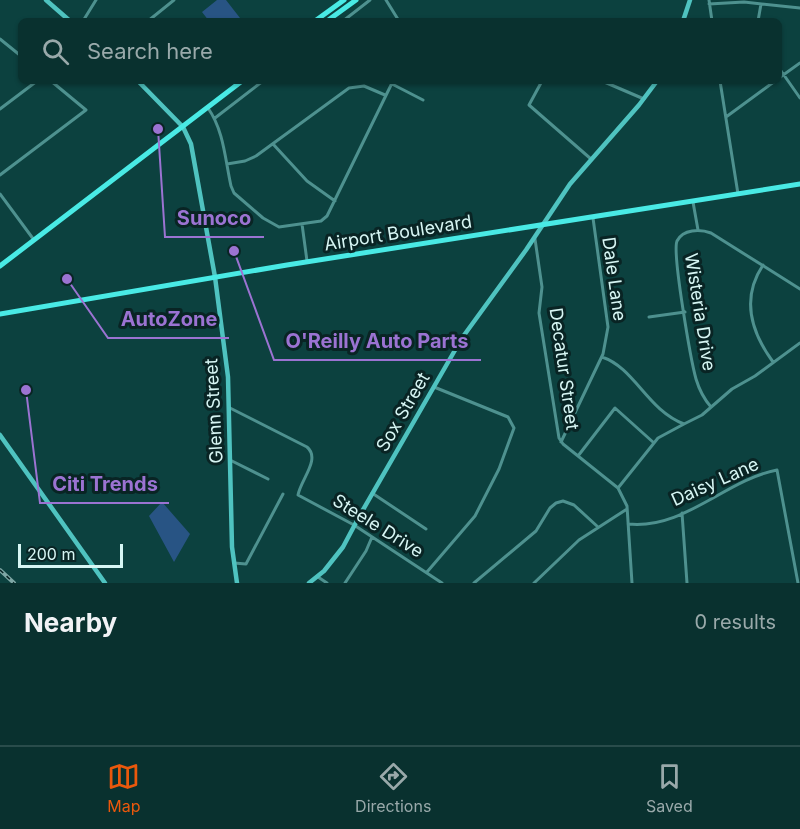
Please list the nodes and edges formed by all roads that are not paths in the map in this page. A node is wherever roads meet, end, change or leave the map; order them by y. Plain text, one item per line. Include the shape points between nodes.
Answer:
1 (46, 0) edge
2 (96, 0) edge
3 (174, 0) edge
4 (344, 0) edge
5 (356, 0) edge
6 (370, 0) edge
7 (386, 0) edge
8 (690, 0) edge
9 (709, 2) edge
10 (761, 4) junction
11 (800, 8) edge
12 (67, 18) edge
13 (85, 18) edge
14 (152, 18) edge
15 (319, 18) edge
16 (331, 18) edge
17 (347, 18) edge
18 (397, 18) edge
19 (684, 18) edge
20 (712, 18) edge
21 (759, 18) edge
22 (0, 39) edge
23 (18, 54) edge
24 (800, 63) edge
25 (782, 72) edge
26 (784, 75) junction
27 (33, 84) edge
28 (55, 84) edge
29 (141, 84) edge
30 (238, 84) edge
31 (259, 84) edge
32 (392, 84) edge
33 (396, 84) edge
34 (540, 84) edge
35 (609, 84) edge
36 (655, 84) edge
37 (720, 84) edge
38 (771, 84) edge
39 (386, 95) junction
40 (800, 98) edge
41 (644, 99) junction
42 (423, 100) dead end
43 (208, 108) junction
44 (0, 110) edge
45 (726, 117) junction
46 (215, 118) junction
47 (183, 127) junction
48 (273, 144) junction
49 (592, 160) junction
50 (227, 164) junction
51 (0, 175) edge
52 (800, 183) edge
53 (0, 194) edge
54 (738, 194) junction
55 (335, 201) junction
56 (693, 201) junction
57 (593, 217) junction
58 (302, 224) junction
59 (544, 225) junction
60 (698, 230) junction
61 (534, 238) junction
62 (34, 240) junction
63 (308, 262) junction
64 (0, 266) edge
65 (763, 266) junction
66 (215, 277) junction
67 (800, 289) edge
68 (685, 312) junction
69 (0, 314) edge
70 (649, 317) dead end
71 (800, 343) edge
72 (602, 357) junction
73 (773, 362) junction
74 (434, 387) junction
75 (711, 407) junction
76 (230, 408) junction
77 (684, 424) junction
78 (0, 435) edge
79 (561, 442) junction
80 (654, 443) junction
81 (578, 456) junction
82 (230, 460) junction
83 (268, 479) dead end
84 (618, 488) junction
85 (283, 494) dead end
86 (372, 494) junction
87 (627, 509) junction
88 (682, 513) junction
89 (628, 524) junction
90 (354, 525) junction
91 (598, 527) junction
92 (426, 529) dead end
93 (372, 537) junction
94 (234, 562) junction
95 (427, 572) junction
96 (318, 577) junction
97 (105, 583) edge
98 (237, 583) edge
99 (309, 583) edge
100 (327, 583) edge
101 (345, 583) edge
102 (442, 583) edge
103 (474, 583) edge
104 (534, 583) edge
105 (632, 583) edge
106 (687, 583) edge
107 (798, 583) edge

1 - 12 street
2 - 13 street
3 - 14 street
4 - 15 main road
5 - 16 main road
6 - 17 street
7 - 18 street
8 - 19 street
9 - 10 street
9 - 20 street
10 - 11 street
10 - 21 street
22 - 23 street
24 - 26 street
25 - 26 street
26 - 40 street
27 - 44 street
28 - 51 street via 86,110
29 - 47 street, Glenn Street
30 - 43 main road
31 - 46 street
32 - 39 street
33 - 42 street
34 - 49 street via 529,105
35 - 41 street
36 - 41 street, Sox Street
37 - 45 street
38 - 45 street
39 - 48 street via 364,86 349,88
39 - 55 street
41 - 49 street, Sox Street
43 - 46 street
43 - 47 main road
45 - 54 street
46 - 50 street
47 - 62 main road
47 - 66 street, Glenn Street via 190,144
48 - 50 street via 252,158
48 - 55 street via 307,181
49 - 59 street, Sox Street via 560,198
50 - 58 street via 232,190 251,208 279,227
52 - 54 main road, Airport Boulevard
53 - 62 street
54 - 56 main road, Airport Boulevard
55 - 58 street via 324,219
56 - 57 main road, Airport Boulevard
56 - 60 street
57 - 59 main road, Airport Boulevard
57 - 72 street, Dale Lane via 608,327
58 - 63 street
59 - 61 street, Sox Street
59 - 63 main road, Airport Boulevard
60 - 65 street via 717,236
60 - 68 street, Wisteria Drive via 683,235 676,243
61 - 74 street, Sox Street via 462,338
61 - 79 street, Decatur Street via 542,287 539,313
62 - 64 main road
63 - 66 main road, Airport Boulevard
65 - 67 street
65 - 73 street via 751,291 751,314 757,336
66 - 69 main road, Airport Boulevard
66 - 76 street, Glenn Street
68 - 70 street
68 - 75 street, Wisteria Drive via 697,380
71 - 73 street
72 - 77 street via 624,371 661,411
72 - 79 street, Dale Lane
73 - 75 street
74 - 86 street, Sox Street
74 - 95 street via 508,417 514,428 475,516
75 - 77 street
76 - 82 street, Glenn Street
76 - 90 street, Steele Drive via 312,452 313,459 298,495
77 - 80 street
78 - 97 street
79 - 81 street, Decatur Street
80 - 81 street via 615,408
80 - 84 street
81 - 84 street, Decatur Street
82 - 83 street
82 - 94 street, Glenn Street
84 - 87 street, Decatur Street
85 - 94 street via 246,564
86 - 90 street, Sox Street
86 - 92 street
87 - 89 street, Decatur Street
87 - 91 street
88 - 89 street, Daisy Lane via 648,523
88 - 106 street
88 - 107 street, Daisy Lane via 749,478 777,470
89 - 105 street, Decatur Street
90 - 93 street, Steele Drive
90 - 96 street, Sox Street via 347,541
91 - 103 street via 574,505 556,503 536,531
91 - 104 street via 573,544
93 - 95 street, Steele Drive
93 - 101 street
94 - 98 street, Glenn Street
95 - 102 street, Steele Drive
96 - 99 street, Sox Street
96 - 100 street

